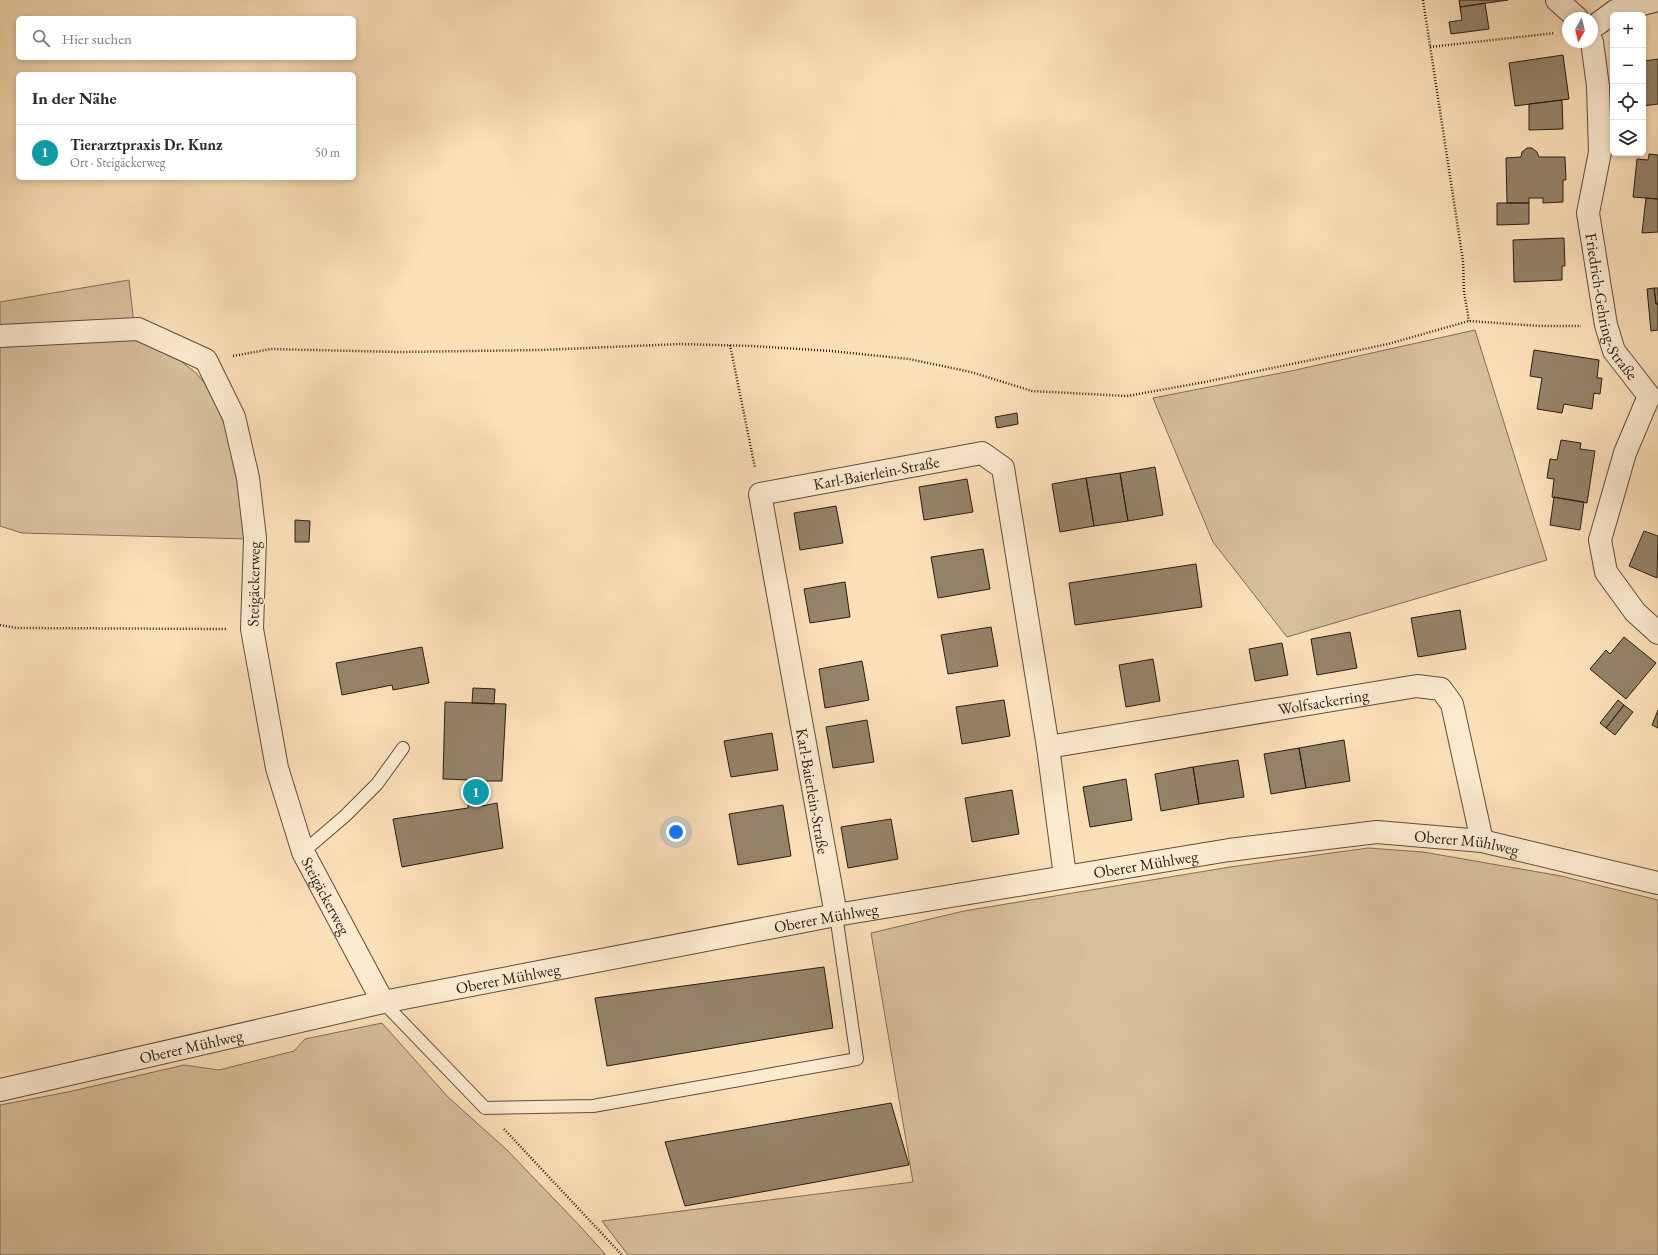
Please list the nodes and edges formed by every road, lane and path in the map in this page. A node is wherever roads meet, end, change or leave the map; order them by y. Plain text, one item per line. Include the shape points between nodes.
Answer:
1 (1424, 0) edge
2 (1557, 0) edge
3 (1658, 0) edge
4 (1570, 12) edge
5 (1598, 24) edge
6 (1560, 32) dead end
7 (1430, 47) junction
8 (1593, 48) edge
9 (1469, 320) junction
10 (1606, 325) junction
11 (0, 336) edge
12 (730, 345) junction
13 (206, 360) junction
14 (1654, 398) edge
15 (760, 494) junction
16 (0, 625) edge
17 (252, 629) junction
18 (1658, 634) edge
19 (1048, 746) junction
20 (403, 748) dead end
21 (1482, 841) junction
22 (303, 852) junction
23 (1065, 876) junction
24 (1658, 883) edge
25 (836, 915) junction
26 (383, 1002) junction
27 (0, 1090) edge
28 (485, 1108) junction
29 (622, 1255) edge

1 - 7 path
2 - 4 street
3 - 5 street via 1615,11
6 - 7 path
7 - 9 path via 1463,261 1464,292
8 - 10 street, Friedrich-Gehring-Straße via 1598,86 1600,152 1588,213
9 - 10 path via 1540,326
9 - 12 path via 1388,344 1127,396 1032,391 971,372 909,359 831,350
10 - 14 street, Friedrich-Gehring-Straße via 1614,351
11 - 13 street via 138,329
12 - 13 path via 680,344 541,350 399,352 271,349
12 - 15 path
13 - 17 street, Steigäckerweg via 234,417 248,478 255,538
14 - 18 street, Friedrich-Gehring-Straße via 1625,452 1600,540 1606,572 1635,612
15 - 19 street, Karl-Baierlein-Straße via 982,453 1003,468
15 - 25 street, Karl-Baierlein-Straße
16 - 17 path via 17,628
17 - 22 street, Steigäckerweg via 277,768
19 - 21 street, Wolfsackerring via 1417,686 1441,689 1452,704
19 - 23 street, Karl-Baierlein-Straße
20 - 22 lane via 377,784
21 - 23 street, Oberer Mühlweg via 1377,832 1229,850
21 - 24 street, Oberer Mühlweg
22 - 26 street, Steigäckerweg
23 - 25 street, Oberer Mühlweg
25 - 26 street, Oberer Mühlweg
25 - 28 lane via 857,1058 593,1106
26 - 27 street, Oberer Mühlweg
26 - 28 lane
28 - 29 path

